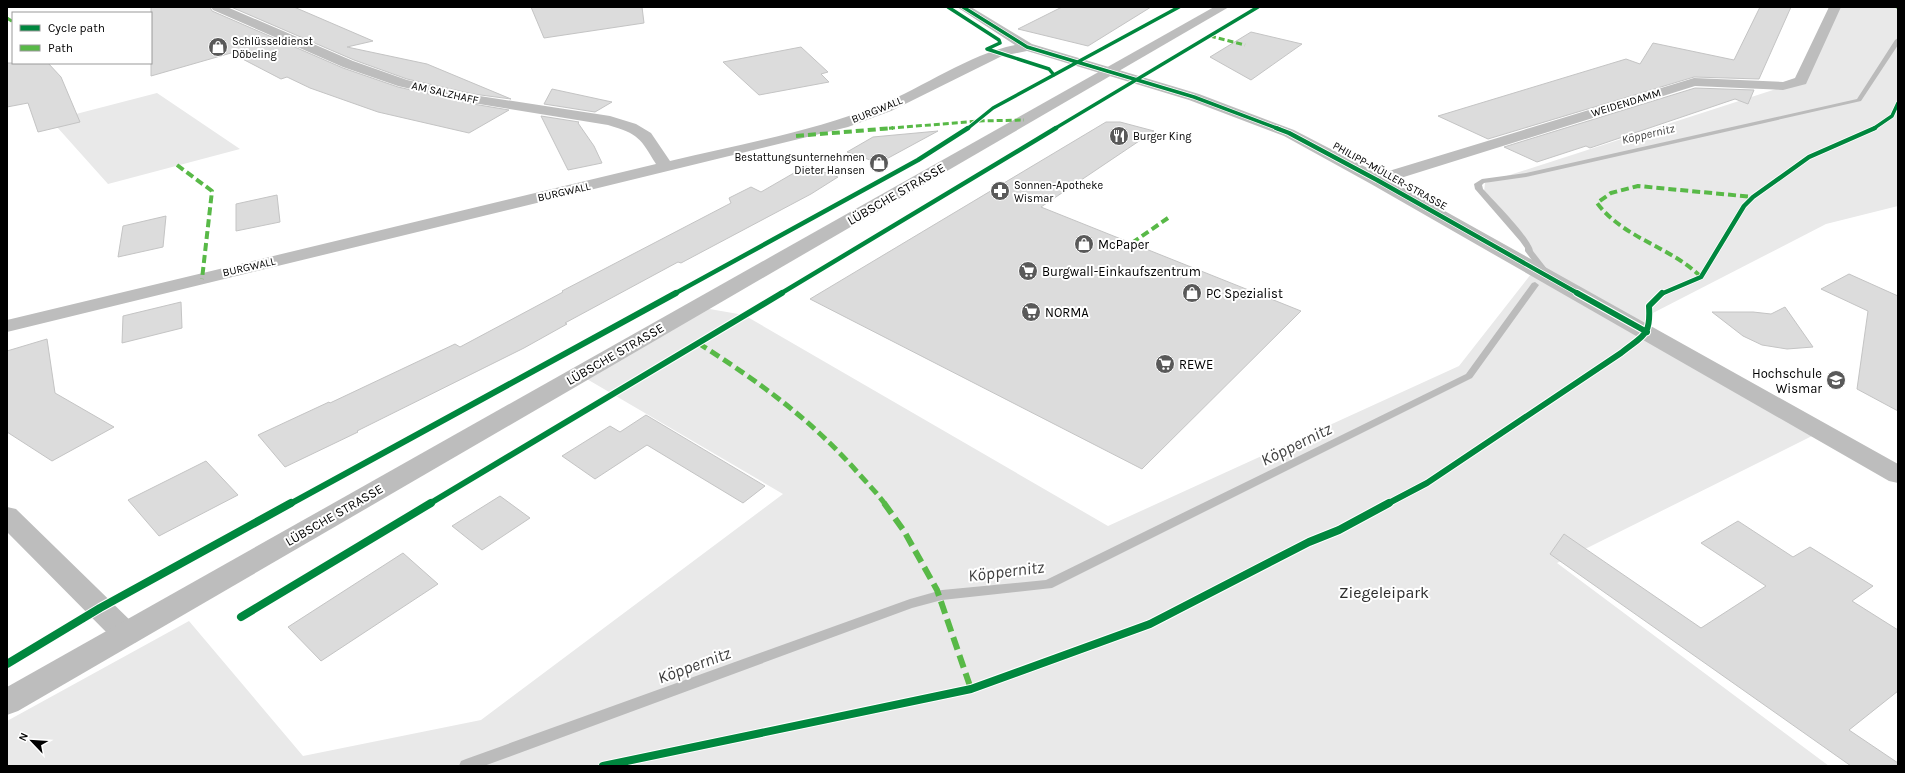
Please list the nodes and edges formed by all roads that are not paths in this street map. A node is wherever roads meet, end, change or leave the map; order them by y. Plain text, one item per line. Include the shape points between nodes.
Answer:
1 (217, 7) edge
2 (963, 7) edge
3 (1223, 7) edge
4 (1835, 7) edge
5 (1027, 47) junction
6 (1109, 72) junction
7 (666, 167) junction
8 (1377, 180) junction
9 (7, 326) edge
10 (1898, 475) edge
11 (7, 516) edge
12 (126, 634) junction
13 (7, 702) edge

1 - 7 street, AM SALZHAFF via 348,64 403,83 473,100 610,121 631,127 646,136
2 - 5 street
3 - 6 street, LÜBSCHE STRASSE
4 - 8 street, WEIDENDAMM via 1801,81 1784,86 1694,82
5 - 6 street, BURGWALL
5 - 7 street, BURGWALL via 998,53 886,108 843,124
6 - 8 street, PHILIPP-MÜLLER-STRASSE via 1194,97 1289,133
6 - 12 street, LÜBSCHE STRASSE
7 - 9 street, BURGWALL
8 - 10 street, PHILIPP-MÜLLER-STRASSE
11 - 12 street
12 - 13 street, LÜBSCHE STRASSE

